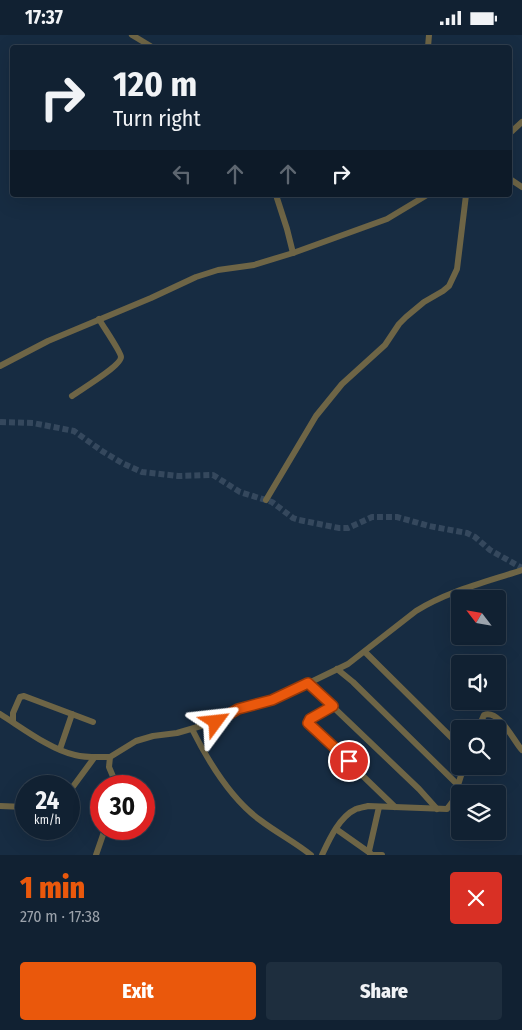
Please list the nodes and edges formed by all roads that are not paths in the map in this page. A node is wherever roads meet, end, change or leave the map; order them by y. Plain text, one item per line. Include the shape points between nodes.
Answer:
1 (132, 35) edge
2 (149, 45) edge
3 (522, 122) edge
4 (512, 131) edge
5 (277, 197) edge
6 (424, 197) edge
7 (466, 197) edge
8 (294, 253) junction
9 (99, 319) junction
10 (0, 366) edge
11 (72, 396) dead end
12 (266, 500) dead end
13 (522, 570) edge
14 (365, 652) junction
15 (337, 669) junction
16 (308, 683) junction
17 (333, 706) junction
18 (0, 714) edge
19 (72, 714) junction
20 (482, 720) edge
21 (500, 720) edge
22 (13, 721) junction
23 (93, 722) dead end
24 (506, 727) edge
25 (192, 729) junction
26 (451, 737) edge
27 (60, 749) junction
28 (522, 750) edge
29 (110, 757) junction
30 (94, 758) junction
31 (112, 775) edge
32 (461, 775) edge
33 (80, 777) edge
34 (458, 785) joint
35 (451, 804) edge
36 (0, 806) edge
37 (15, 807) edge
38 (379, 807) junction
39 (395, 807) junction
40 (437, 809) junction
41 (336, 829) junction
42 (101, 840) edge
43 (370, 853) edge
44 (96, 855) edge
45 (311, 855) edge
46 (322, 855) edge
47 (382, 855) edge

1 - 2 street
3 - 4 street
5 - 8 street
6 - 8 street via 387,219
7 - 12 street via 457,269 449,286 406,317 385,345 342,384 316,416
8 - 9 street via 254,265 209,272
9 - 10 street
9 - 11 street via 120,354 119,361
13 - 14 street via 427,604
14 - 15 street
14 - 26 street
15 - 16 street
15 - 34 street
16 - 17 street
16 - 25 street via 272,700 238,709 216,722
17 - 39 street via 308,723
17 - 40 street
18 - 22 street
19 - 22 street via 24,695 16,705
19 - 23 street
19 - 27 street
20 - 21 street via 488,713
22 - 27 street
24 - 28 street
25 - 29 street via 136,741
25 - 45 street via 236,798 262,821
27 - 30 street
29 - 30 street
29 - 31 street
30 - 33 street
32 - 34 street
35 - 40 street via 444,810
36 - 37 street
38 - 39 street
38 - 41 street via 356,809
38 - 43 street
39 - 40 street
41 - 43 street
41 - 46 street
42 - 44 street
43 - 47 street

